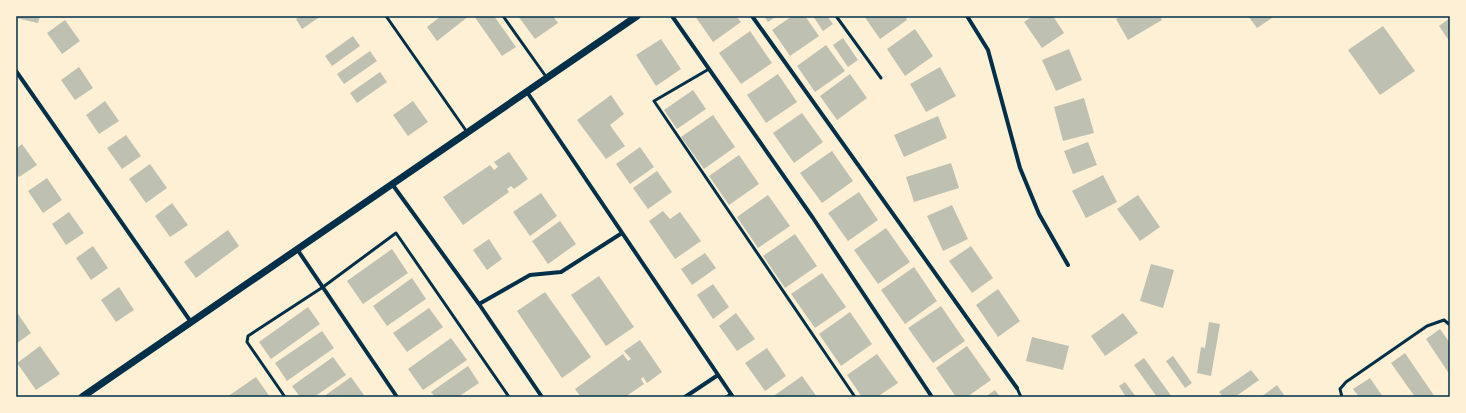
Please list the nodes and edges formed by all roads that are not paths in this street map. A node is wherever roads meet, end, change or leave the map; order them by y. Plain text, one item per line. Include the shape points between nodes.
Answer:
1 (386, 16) edge
2 (503, 16) edge
3 (637, 16) edge
4 (672, 16) edge
5 (752, 16) edge
6 (836, 16) edge
7 (967, 16) edge
8 (709, 69) junction
9 (16, 70) edge
10 (547, 78) junction
11 (881, 78) dead end
12 (527, 92) junction
13 (467, 132) junction
14 (392, 184) junction
15 (622, 233) junction
16 (297, 249) junction
17 (1068, 265) dead end
18 (323, 287) junction
19 (479, 304) junction
20 (191, 322) junction
21 (1450, 325) edge
22 (718, 375) junction
23 (1017, 388) joint
24 (732, 395) edge
25 (82, 397) edge
26 (285, 397) edge
27 (397, 397) edge
28 (509, 397) edge
29 (542, 397) edge
30 (685, 397) edge
31 (726, 397) edge
32 (855, 397) edge
33 (932, 397) edge
34 (1021, 397) edge
35 (1342, 397) edge

1 - 13 lane
2 - 10 lane
3 - 10 street
4 - 8 street
5 - 23 street
6 - 11 lane
7 - 17 street via 988,50 1020,168 1036,208
8 - 32 lane via 654,101
8 - 33 street via 814,218
9 - 20 street
10 - 12 street
12 - 13 street
12 - 15 street
13 - 14 street
14 - 16 street
14 - 19 street
15 - 19 street via 560,272 530,275
15 - 22 street
16 - 18 street
16 - 20 street
18 - 26 lane via 246,339
18 - 27 street
18 - 28 lane via 396,233
19 - 29 street
20 - 25 street
21 - 35 lane via 1444,320 1427,326 1346,382 1340,389
22 - 24 street
22 - 30 street
23 - 34 lane
24 - 31 lane

